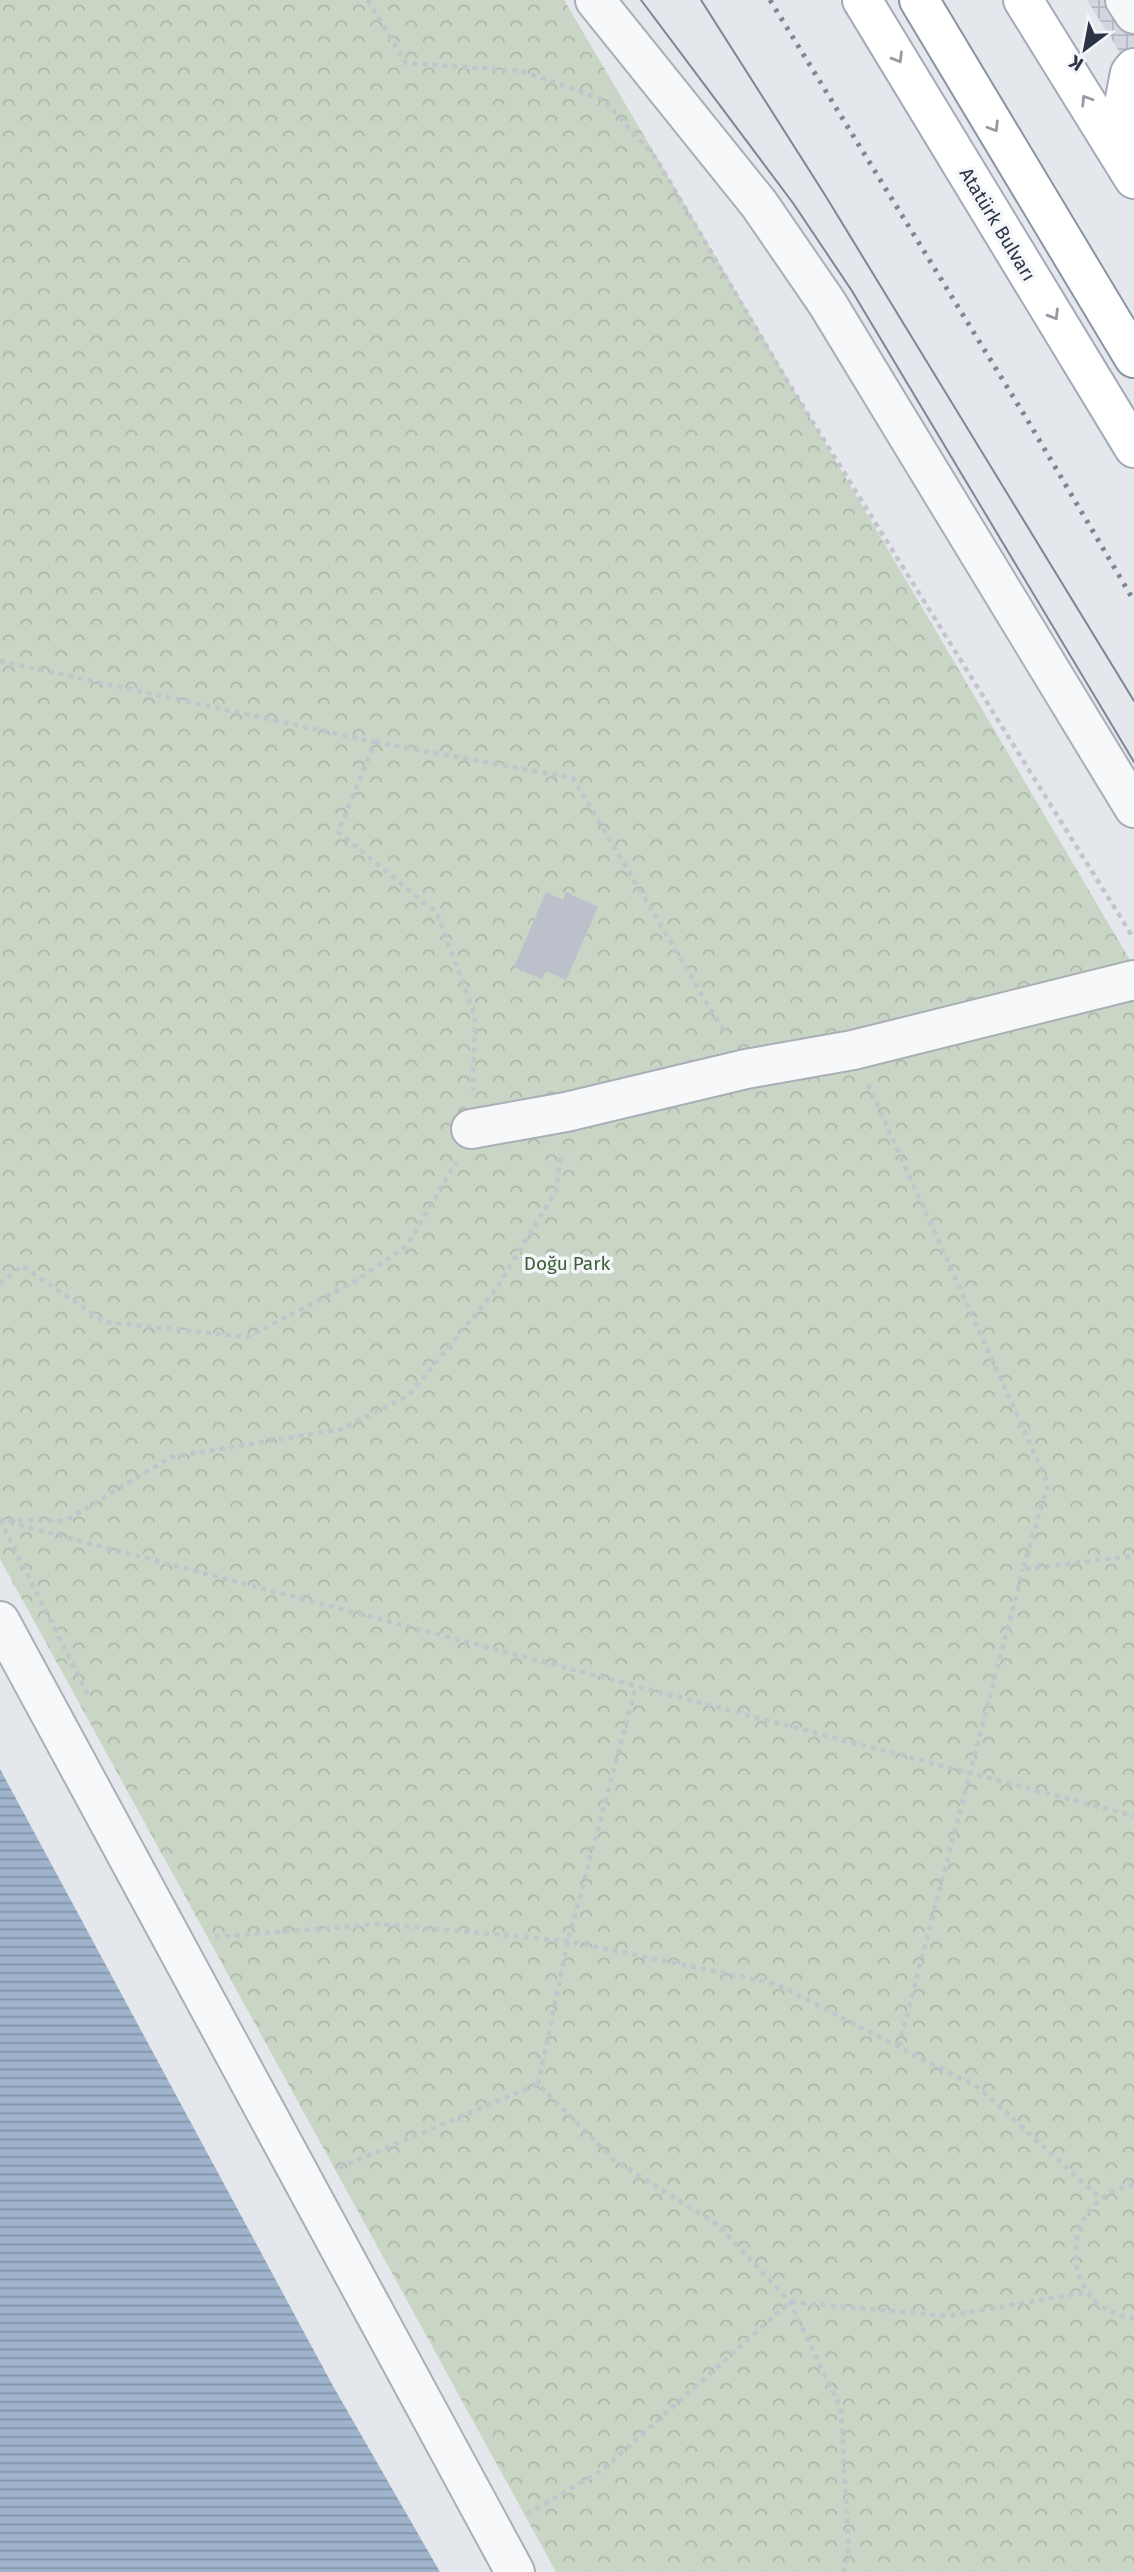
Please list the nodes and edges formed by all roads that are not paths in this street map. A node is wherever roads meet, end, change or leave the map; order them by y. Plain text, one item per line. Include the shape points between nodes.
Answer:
1 (596, 0) edge
2 (862, 0) edge
3 (919, 0) edge
4 (1023, 0) edge
5 (1125, 0) edge
6 (1134, 14) edge
7 (1134, 68) edge
8 (1128, 168) edge
9 (1134, 358) edge
10 (1134, 448) edge
11 (1134, 808) edge
12 (1134, 980) edge
13 (471, 1129) road end
14 (0, 1621) edge
15 (515, 2572) edge

1 - 11 street via 759,204 827,303
2 -> 10 main road, Atatürk Bulvarı
3 -> 9 main road
8 -> 4 main road
5 - 6 street
7 - 8 main road via 1123,108
12 - 13 street via 853,1051 746,1069 566,1112
14 - 15 street

